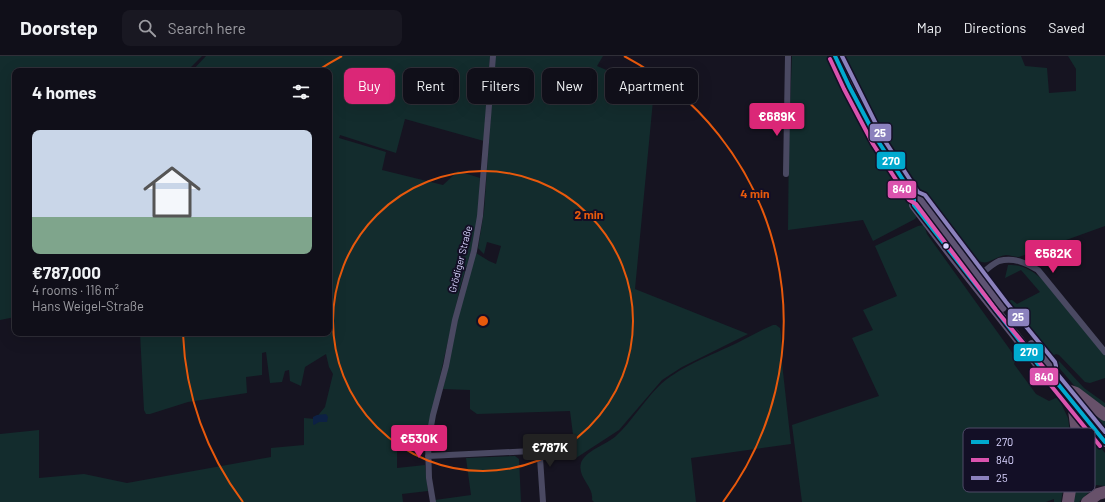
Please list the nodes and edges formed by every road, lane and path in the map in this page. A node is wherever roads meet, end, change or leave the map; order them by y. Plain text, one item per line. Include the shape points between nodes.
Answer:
1 (493, 56) edge
2 (788, 56) edge
3 (835, 56) edge
4 (786, 174) dead end
5 (914, 197) junction
6 (979, 276) junction
7 (1105, 352) edge
8 (1049, 373) junction
9 (1061, 388) junction
10 (1073, 402) junction
11 (1105, 414) edge
12 (1076, 428) edge
13 (1094, 428) edge
14 (1095, 430) edge
15 (1105, 442) edge
16 (428, 456) junction
17 (1070, 492) edge
18 (1105, 492) edge
19 (433, 502) edge
20 (543, 502) edge
21 (1068, 502) edge
22 (1087, 502) edge

1 - 16 street, Grödiger Straße via 480,216 474,251 460,298 433,416
2 - 4 street
3 - 5 main road via 878,141
5 - 6 main road via 920,199
5 - 8 main road via 914,205 948,250 1044,372
6 - 7 street via 999,261 1025,262 1038,270
6 - 8 main road via 1050,366
8 - 9 main road
9 - 10 main road
9 - 11 highway via 1076,393
10 - 12 highway
10 - 13 main road
14 - 15 main road
16 - 19 street, Grödiger Straße
16 - 20 street via 532,451 539,454 540,458
17 - 21 highway
18 - 22 highway

